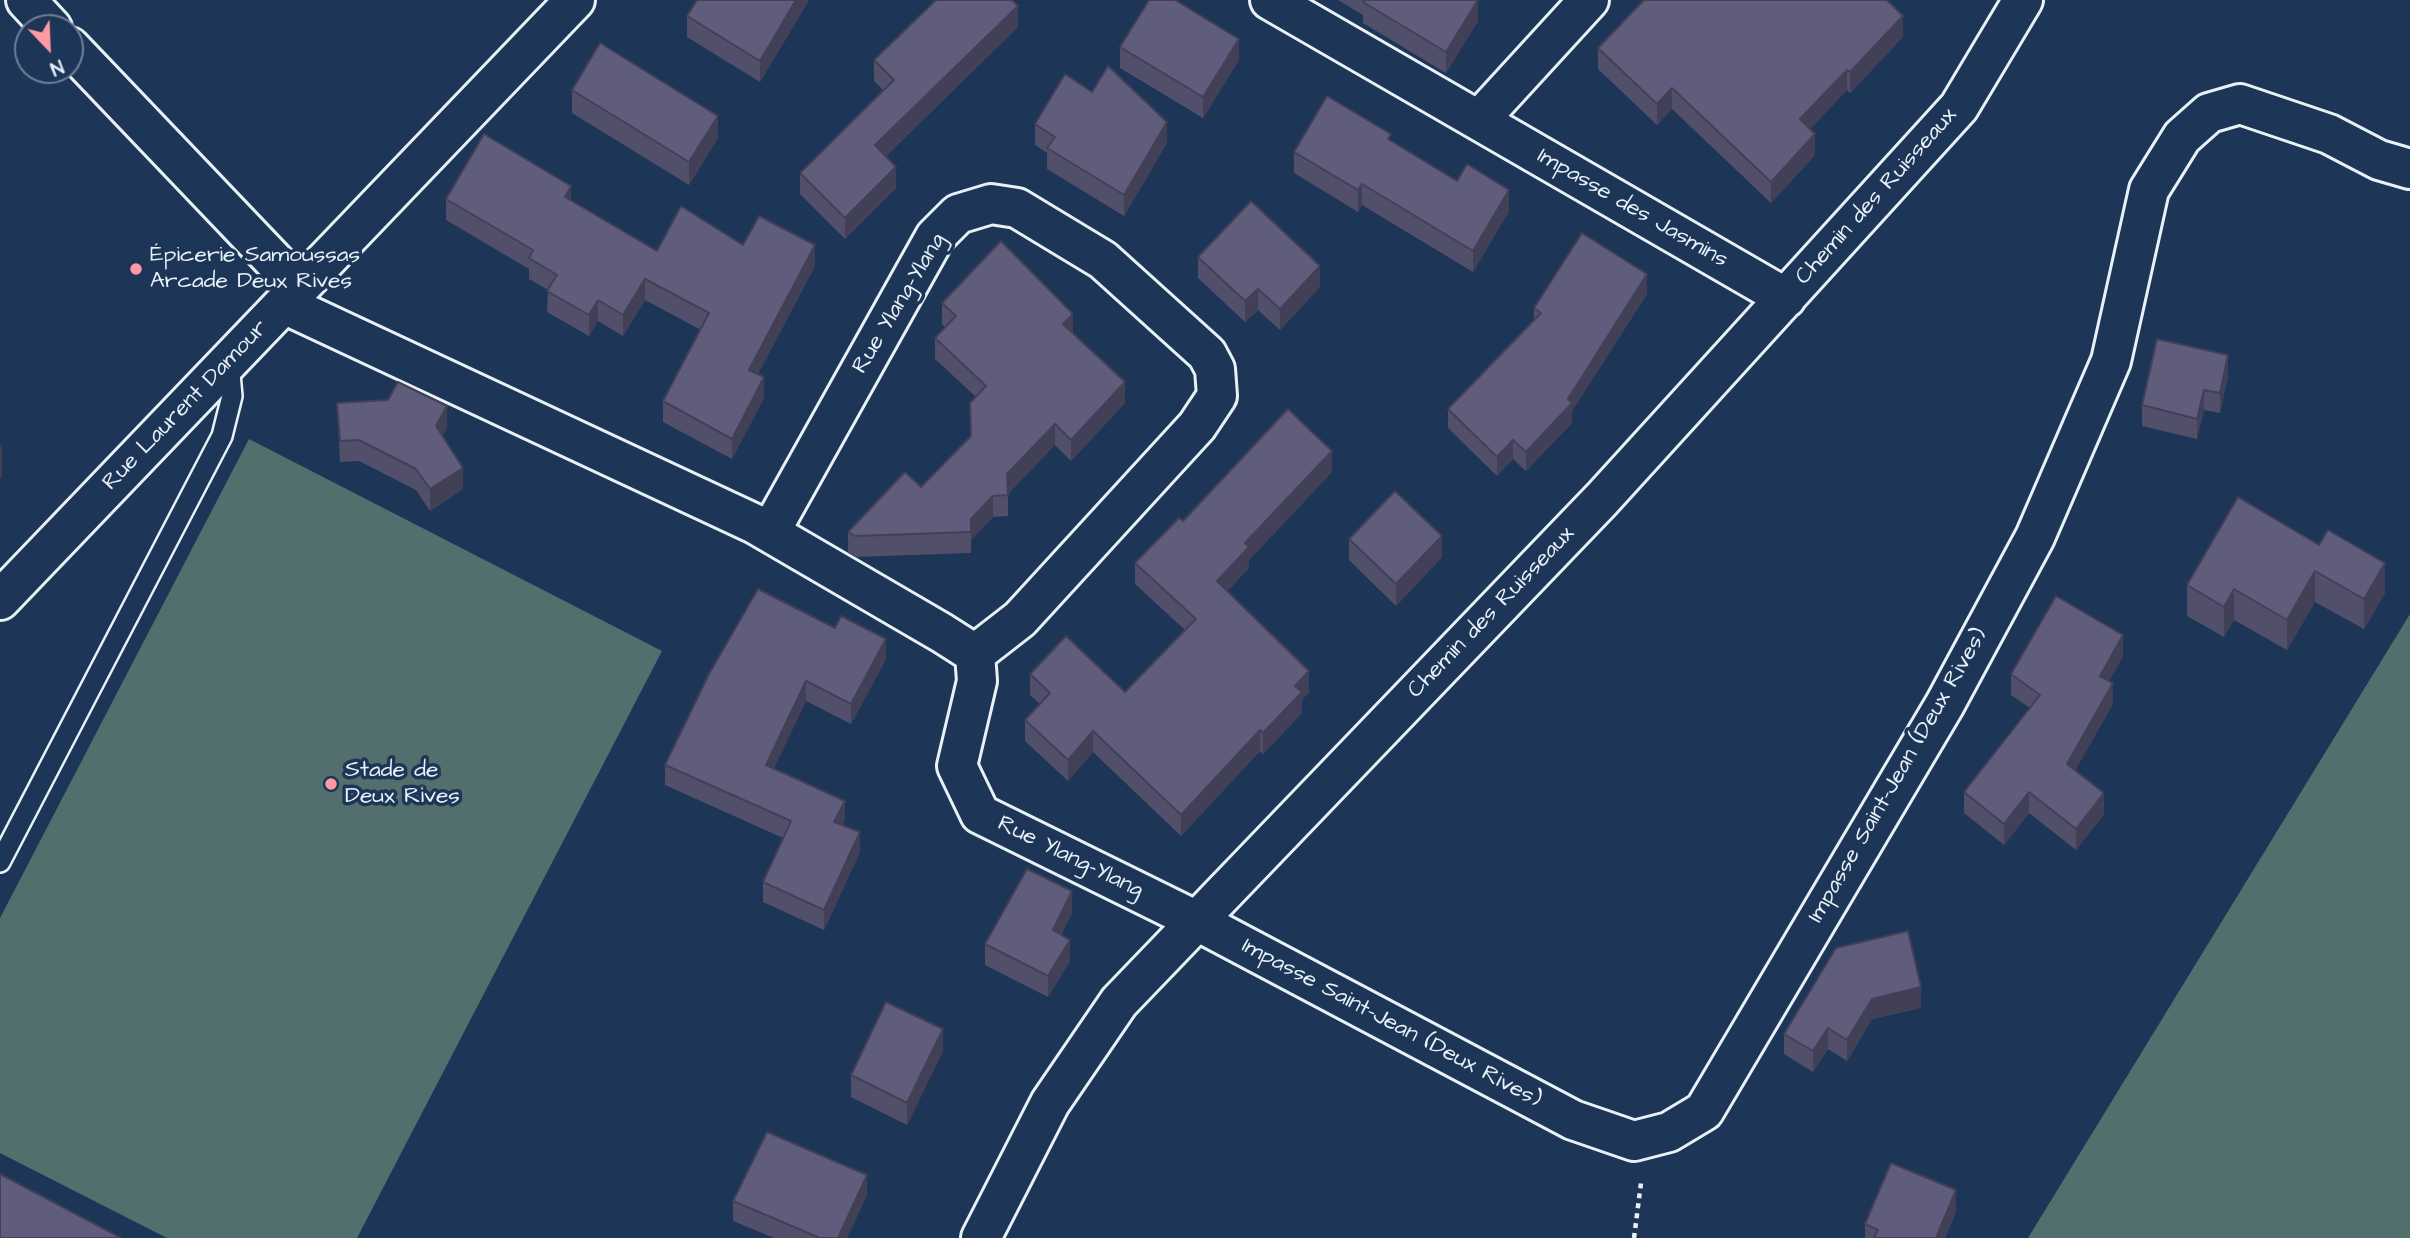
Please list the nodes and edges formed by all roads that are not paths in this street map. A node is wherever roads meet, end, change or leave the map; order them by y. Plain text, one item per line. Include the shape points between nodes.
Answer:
1 (26, 0) edge
2 (575, 0) edge
3 (1269, 0) edge
4 (1589, 0) edge
5 (2022, 0) edge
6 (39, 14) edge
7 (84, 63) edge
8 (1479, 120) junction
9 (2410, 169) edge
10 (291, 295) junction
11 (1786, 298) junction
12 (229, 361) junction
13 (770, 531) junction
14 (0, 600) edge
15 (975, 654) junction
16 (0, 862) edge
17 (1197, 921) junction
18 (981, 1238) edge

1 - 6 street
2 - 10 street, Rue Laurent Damour
3 - 8 street, Impasse des Jasmins
4 - 8 street
5 - 11 street, Chemin des Ruisseaux via 1959,107
7 - 10 street
8 - 11 street, Impasse des Jasmins
9 - 17 street, Impasse Saint-Jean (Deux Rives) via 2379,160 2329,134 2240,104 2209,113 2182,137 2149,190 2105,374 2035,537 1945,704 1704,1111 1669,1132 1634,1141 1573,1120
10 - 12 street, Rue Laurent Damour
10 - 13 street
11 - 17 street, Chemin des Ruisseaux via 1602,499
12 - 14 street, Rue Laurent Damour
12 - 16 lane via 232,396 222,436
13 - 15 street
13 - 15 street, Rue Ylang-Ylang via 934,237 958,214 991,204 1017,208 1082,247 1103,260 1207,354 1215,369 1217,396 1198,426 1020,619
15 - 17 street, Rue Ylang-Ylang via 977,681 957,766 980,814
17 - 18 street, Chemin des Ruisseaux via 1119,1002 1063,1083

